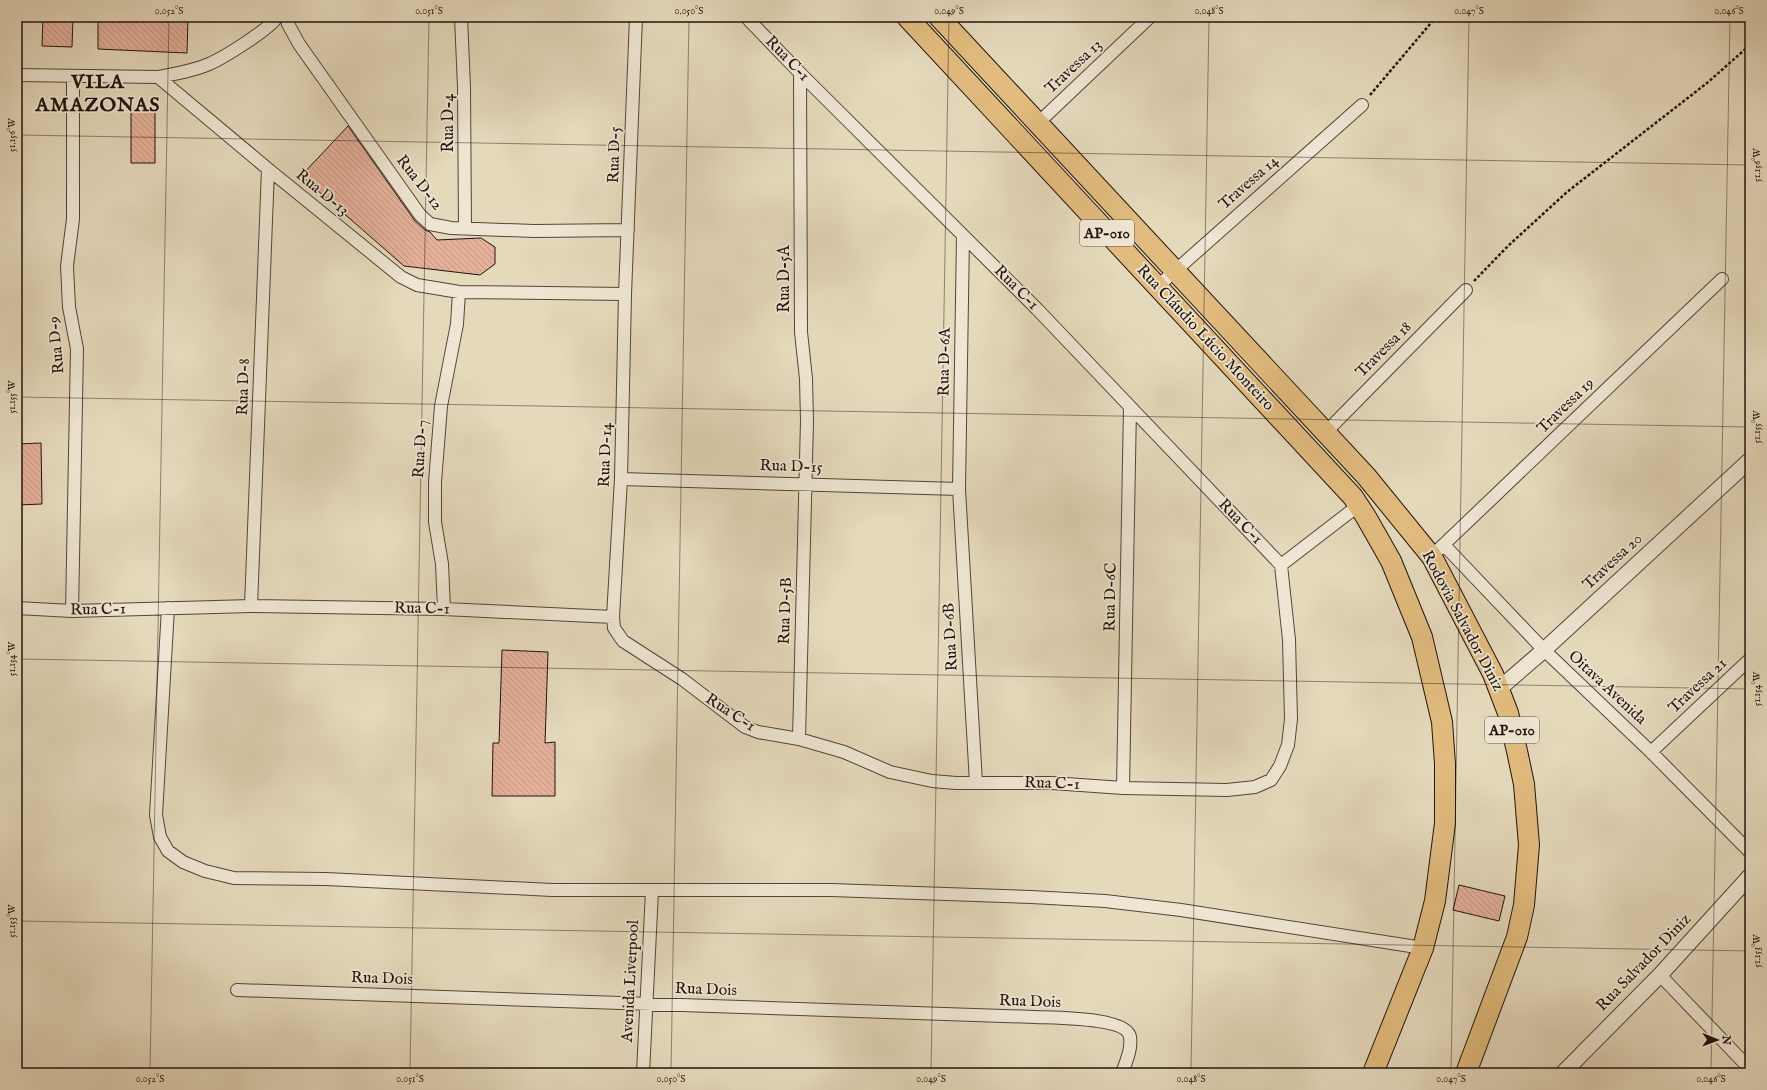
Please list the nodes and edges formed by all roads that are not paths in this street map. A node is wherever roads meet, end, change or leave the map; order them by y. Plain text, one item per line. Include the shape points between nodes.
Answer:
1 (277, 17) edge
2 (286, 17) edge
3 (461, 17) edge
4 (636, 17) edge
5 (746, 17) edge
6 (907, 17) edge
7 (939, 17) edge
8 (1150, 17) edge
9 (800, 73) junction
10 (17, 75) edge
11 (73, 76) junction
12 (158, 77) junction
13 (1362, 105) road end
14 (1037, 124) junction
15 (268, 170) junction
16 (465, 228) junction
17 (628, 230) junction
18 (963, 236) junction
19 (1174, 271) junction
20 (1722, 279) dead end
21 (1157, 287) junction
22 (1466, 290) road end
23 (459, 292) junction
24 (625, 294) junction
25 (1130, 407) junction
26 (1325, 433) junction
27 (1750, 460) edge
28 (621, 479) junction
29 (806, 484) junction
30 (959, 489) junction
31 (1378, 490) junction
32 (1359, 505) junction
33 (1438, 551) junction
34 (1281, 564) junction
35 (251, 606) junction
36 (17, 608) edge
37 (168, 608) junction
38 (444, 609) junction
39 (72, 611) junction
40 (614, 616) junction
41 (1544, 650) junction
42 (1750, 659) edge
43 (1499, 689) junction
44 (799, 739) junction
45 (1651, 752) junction
46 (976, 783) junction
47 (1124, 788) junction
48 (1750, 852) edge
49 (1750, 876) edge
50 (652, 891) junction
51 (1423, 948) junction
52 (1660, 976) junction
53 (237, 990) dead end
54 (646, 1003) junction
55 (1750, 1069) edge
56 (643, 1073) edge
57 (1122, 1073) edge
58 (1373, 1073) edge
59 (1466, 1073) edge
60 (1563, 1073) edge

1 - 12 street via 265,30 209,64
2 - 16 street, Rua D-12 via 299,44 420,215 435,226
3 - 16 street, Rua D-4
4 - 17 street, Rua D-5
5 - 9 street, Rua C-1
6 - 21 main road, Rua Cláudio Lúcio Monteiro / AP-010
7 - 14 main road, Rua Cláudio Lúcio Monteiro / AP-010
8 - 14 street, Travessa 13
9 - 18 street, Rua C-1
9 - 29 street, Rua D-5A via 801,332 806,397
10 - 11 street
11 - 12 street
11 - 39 street, Rua D-9 via 73,219 66,266 77,349
12 - 15 street, Rua D-13
13 - 19 street, Travessa 14
14 - 19 main road, Rua Cláudio Lúcio Monteiro / AP-010
15 - 23 street, Rua D-13 via 401,276 417,285
15 - 35 street, Rua D-8
16 - 17 street, Rua D-12 via 534,231
17 - 24 street, Rua D-5
18 - 25 street, Rua C-1
18 - 30 street, Rua D-6A
19 - 21 street, Travessa 14
19 - 26 main road, Rua Cláudio Lúcio Monteiro / AP-010
20 - 33 street, Travessa 19
21 - 32 main road, Rua Cláudio Lúcio Monteiro / AP-010
22 - 26 street, Travessa 18
23 - 24 street, Rua D-13
23 - 38 street, Rua D-7 via 457,324 440,406 435,482 435,522 442,564
24 - 28 street, Rua D-14
25 - 34 street, Rua C-1
25 - 47 street, Rua D-6C
26 - 31 main road, Rodovia Salvador Diniz / AP-010
27 - 41 street, Travessa 20
28 - 29 street, Rua D-15
28 - 40 street, Rua D-14
29 - 30 street, Rua D-15
29 - 44 street, Rua D-5B
30 - 46 street, Rua D-6B
31 - 32 main road
31 - 33 main road, Rodovia Salvador Diniz / AP-010
32 - 34 street
32 - 51 main road, AP-010 via 1391,562 1422,637 1442,722 1445,823 1436,901
33 - 41 street, Oitava Avenida
33 - 43 main road, Rodovia Salvador Diniz / AP-010
34 - 47 street, Rua C-1 via 1289,640 1291,719 1288,745 1276,773 1265,784 1242,789
35 - 37 street, Rua C-1
35 - 38 street, Rua C-1
36 - 39 street, Rua C-1
37 - 39 street, Rua C-1
37 - 50 street via 156,815 160,838 168,851 183,862 204,871 234,878 552,890
38 - 40 street, Rua C-1
40 - 44 street, Rua C-1 via 614,628 623,641 682,679 737,722 758,732
41 - 43 street, Travessa 20
41 - 45 street, Oitava Avenida
42 - 45 street, Travessa 21
43 - 59 main road, Rodovia Salvador Diniz / AP-010 via 1508,713 1524,784 1528,864 1524,905 1517,937
44 - 46 street, Rua C-1 via 854,756 900,775 943,782
45 - 48 street, Oitava Avenida
46 - 47 street, Rua C-1 via 1052,783
49 - 52 street, Rua Salvador Diniz
50 - 51 street via 831,890 1105,901 1181,910
50 - 54 street, Avenida Liverpool
51 - 58 main road, AP-010
52 - 55 street
52 - 60 street, Rua Salvador Diniz
53 - 54 street, Rua Dois
54 - 56 street, Avenida Liverpool
54 - 57 street, Rua Dois via 1035,1017 1098,1022 1127,1030 1130,1037 1129,1051

